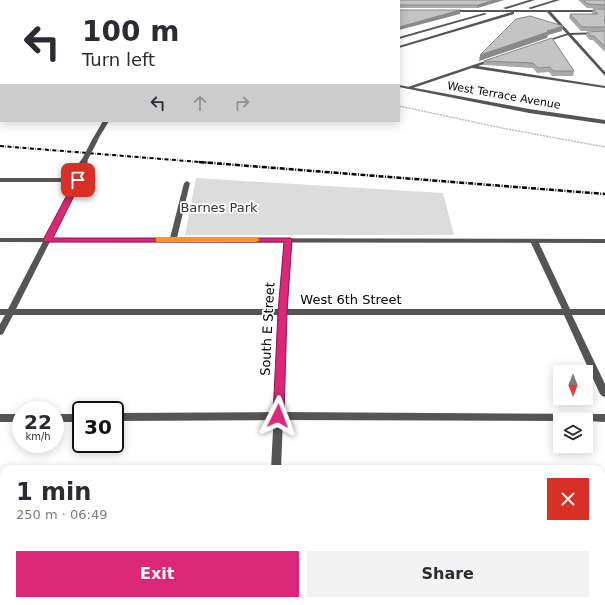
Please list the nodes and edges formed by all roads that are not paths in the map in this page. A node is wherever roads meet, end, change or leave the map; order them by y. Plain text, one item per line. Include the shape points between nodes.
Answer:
1 (533, 0) edge
2 (558, 0) edge
3 (444, 11) edge
4 (496, 11) junction
5 (522, 11) junction
6 (548, 11) junction
7 (605, 11) edge
8 (605, 33) edge
9 (568, 34) junction
10 (400, 38) edge
11 (539, 44) edge
12 (400, 47) edge
13 (501, 56) edge
14 (472, 66) junction
15 (605, 75) edge
16 (400, 86) edge
17 (605, 87) edge
18 (408, 88) junction
19 (105, 122) edge
20 (605, 122) edge
21 (0, 180) edge
22 (78, 180) junction
23 (187, 182) dead end
24 (0, 240) edge
25 (48, 240) junction
26 (173, 240) junction
27 (288, 240) junction
28 (534, 241) junction
29 (605, 241) edge
30 (0, 312) edge
31 (10, 312) junction
32 (283, 312) junction
33 (567, 312) junction
34 (605, 312) edge
35 (0, 332) edge
36 (605, 394) edge
37 (278, 416) junction
38 (124, 417) edge
39 (0, 418) edge
40 (12, 418) edge
41 (605, 418) edge
42 (276, 465) edge

1 - 4 street
2 - 5 street
3 - 4 street
4 - 5 street
4 - 10 street
5 - 6 street
5 - 12 street
6 - 7 street
6 - 9 street
8 - 9 street
9 - 11 street
9 - 15 street
13 - 14 street
14 - 17 street
14 - 18 street
16 - 18 street, West Terrace Avenue
18 - 20 street, West Terrace Avenue via 529,111
19 - 22 street, bridge via 82,166
21 - 22 street
22 - 25 street
23 - 26 street
24 - 25 street
25 - 26 street
25 - 31 street
26 - 27 street
27 - 28 street
27 - 32 street, South E Street
28 - 29 street
28 - 33 street
30 - 31 street, West 6th Street
31 - 32 street, West 6th Street
31 - 35 street
32 - 33 street, West 6th Street
32 - 37 street, South E Street
33 - 34 street, West 6th Street
33 - 36 street
37 - 38 street
37 - 41 street
37 - 42 street, South E Street
39 - 40 street

